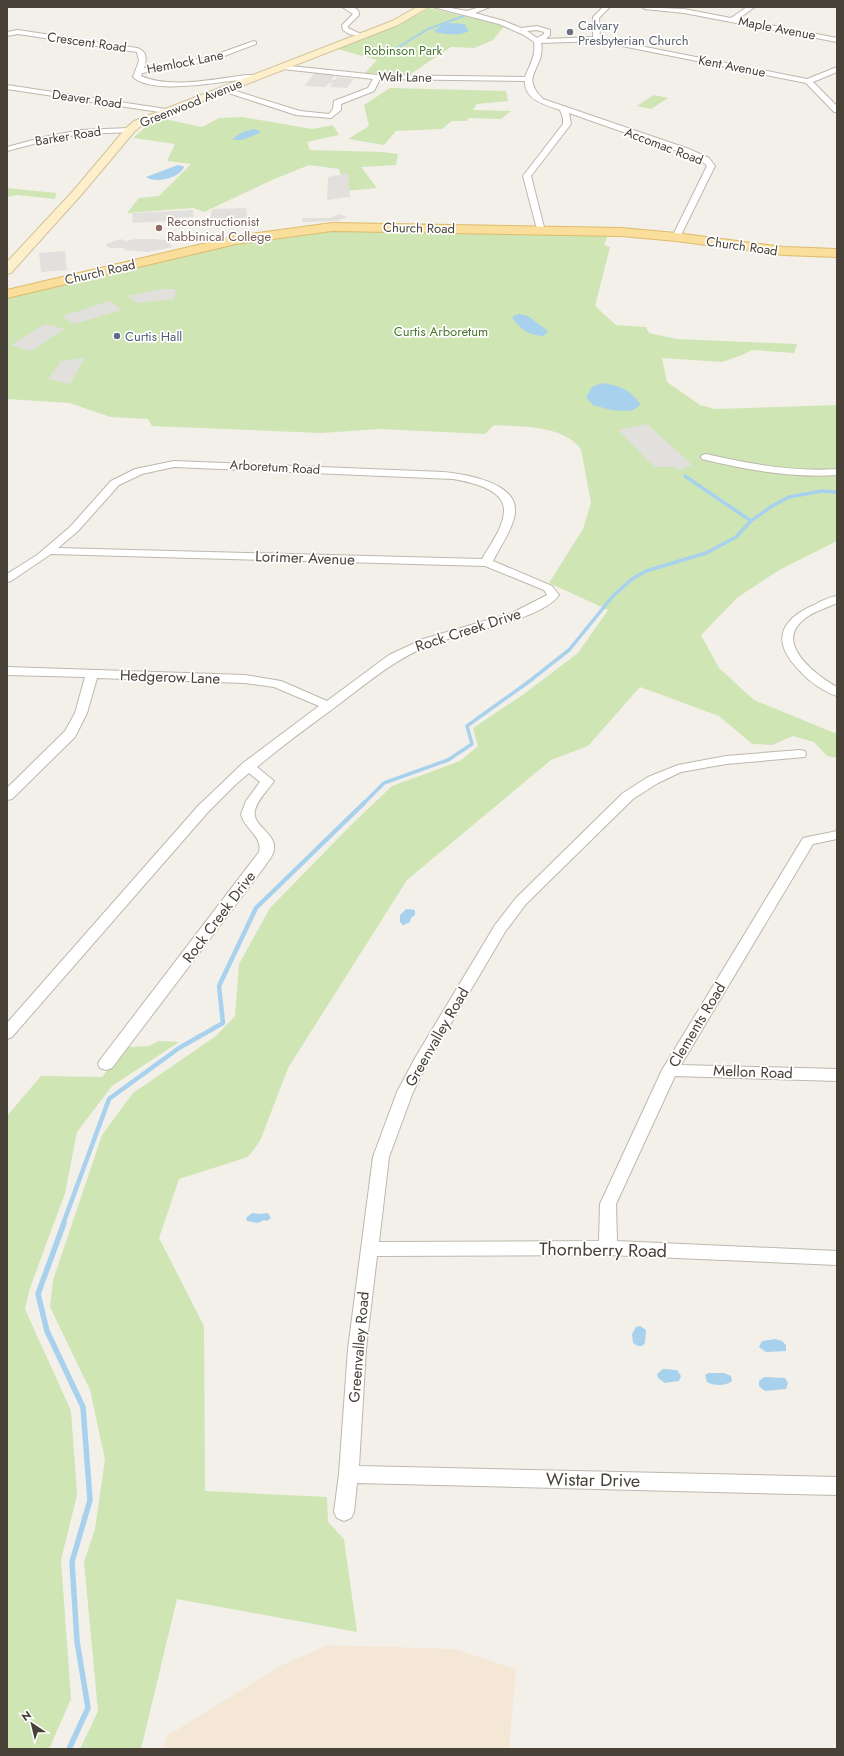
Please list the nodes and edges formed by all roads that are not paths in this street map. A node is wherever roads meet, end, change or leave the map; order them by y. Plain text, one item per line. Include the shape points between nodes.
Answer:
1 (345, 7) edge
2 (424, 7) edge
3 (436, 7) edge
4 (487, 7) edge
5 (607, 7) edge
6 (645, 7) edge
7 (752, 7) edge
8 (466, 14) junction
9 (732, 20) junction
10 (521, 30) junction
11 (7, 34) edge
12 (361, 36) junction
13 (597, 39) junction
14 (837, 40) edge
15 (537, 41) junction
16 (254, 43) dead end
17 (283, 67) junction
18 (837, 69) edge
19 (139, 71) junction
20 (255, 77) junction
21 (378, 77) junction
22 (528, 79) junction
23 (808, 81) junction
24 (7, 87) edge
25 (223, 90) junction
26 (563, 109) junction
27 (837, 110) edge
28 (166, 111) junction
29 (130, 130) junction
30 (7, 149) edge
31 (541, 231) junction
32 (676, 237) junction
33 (837, 253) edge
34 (7, 270) edge
35 (7, 294) edge
36 (706, 456) dead end
37 (837, 472) edge
38 (49, 551) junction
39 (486, 563) junction
40 (7, 579) edge
41 (553, 595) joint
42 (837, 599) edge
43 (7, 671) edge
44 (92, 674) junction
45 (837, 692) edge
46 (329, 706) junction
47 (800, 754) dead end
48 (248, 766) junction
49 (9, 792) edge
50 (837, 835) edge
51 (7, 1033) edge
52 (106, 1064) dead end
53 (670, 1070) junction
54 (837, 1075) edge
55 (608, 1248) junction
56 (369, 1249) junction
57 (837, 1258) edge
58 (349, 1474) junction
59 (837, 1486) edge
60 (344, 1512) dead end

1 - 12 street via 358,14 345,25 345,29
2 - 12 main road, Greenwood Avenue via 395,23
3 - 8 street
4 - 8 street
5 - 13 street via 596,17
6 - 9 street, Maple Avenue
7 - 9 street
8 - 10 street via 495,20
9 - 14 street, Maple Avenue
10 - 15 street
10 - 15 street via 537,28 548,31 547,35
11 - 19 street, Crescent Road via 18,32 134,49 140,51 142,56
12 - 17 main road, Greenwood Avenue
13 - 15 street, Kent Avenue
13 - 23 street, Kent Avenue
15 - 22 street via 540,52
16 - 19 street, Hemlock Lane via 211,59
17 - 20 main road, Greenwood Avenue
17 - 21 street, Walt Lane
18 - 23 street
19 - 20 street, Crescent Road via 139,78 160,82 198,83
20 - 25 main road, Greenwood Avenue
21 - 22 street, Walt Lane
21 - 25 street via 371,89 337,103 337,110 331,116 299,113
22 - 26 street via 530,94 540,101
23 - 27 street
24 - 28 street, Deaver Road
25 - 28 main road, Greenwood Avenue
26 - 31 street via 567,124 527,176
26 - 32 street, Accomac Road via 706,160 711,166
28 - 29 main road, Greenwood Avenue via 138,123
29 - 30 street, Barker Road via 75,133
29 - 34 main road, Greenwood Avenue
31 - 32 main road, Church Road via 621,232
31 - 35 main road, Church Road via 361,227 300,230 236,240
32 - 33 main road, Church Road via 772,250
36 - 37 street via 787,474
38 - 39 street, Lorimer Avenue
38 - 39 street, Arboretum Road via 74,529 111,486 120,480 132,473 155,466 184,463 443,475 472,479 498,491 511,508 510,517
38 - 40 street, Arboretum Road
39 - 41 street, Lorimer Avenue via 548,588
41 - 46 street, Rock Creek Drive via 516,616 450,634 408,650
42 - 45 street via 802,616 790,628 787,638 793,655 801,666
43 - 44 street, Hedgerow Lane
44 - 46 street, Hedgerow Lane via 251,680 277,684
44 - 49 street via 75,728
46 - 48 street, Rock Creek Drive
47 - 56 street, Greenvalley Road via 707,762 678,769 653,780 628,796 521,901 494,939 420,1062 405,1092 381,1157
48 - 51 street, Rock Creek Drive via 203,809
48 - 52 street, Rock Creek Drive via 266,781 251,804 248,814 266,840 267,849 260,863
50 - 53 street, Clements Road via 808,841
53 - 54 street, Mellon Road
53 - 55 street, Clements Road via 608,1204
55 - 56 street, Thornberry Road
55 - 57 street, Thornberry Road
56 - 58 street, Greenvalley Road via 356,1349
58 - 59 street, Wistar Drive
58 - 60 street, Greenvalley Road

